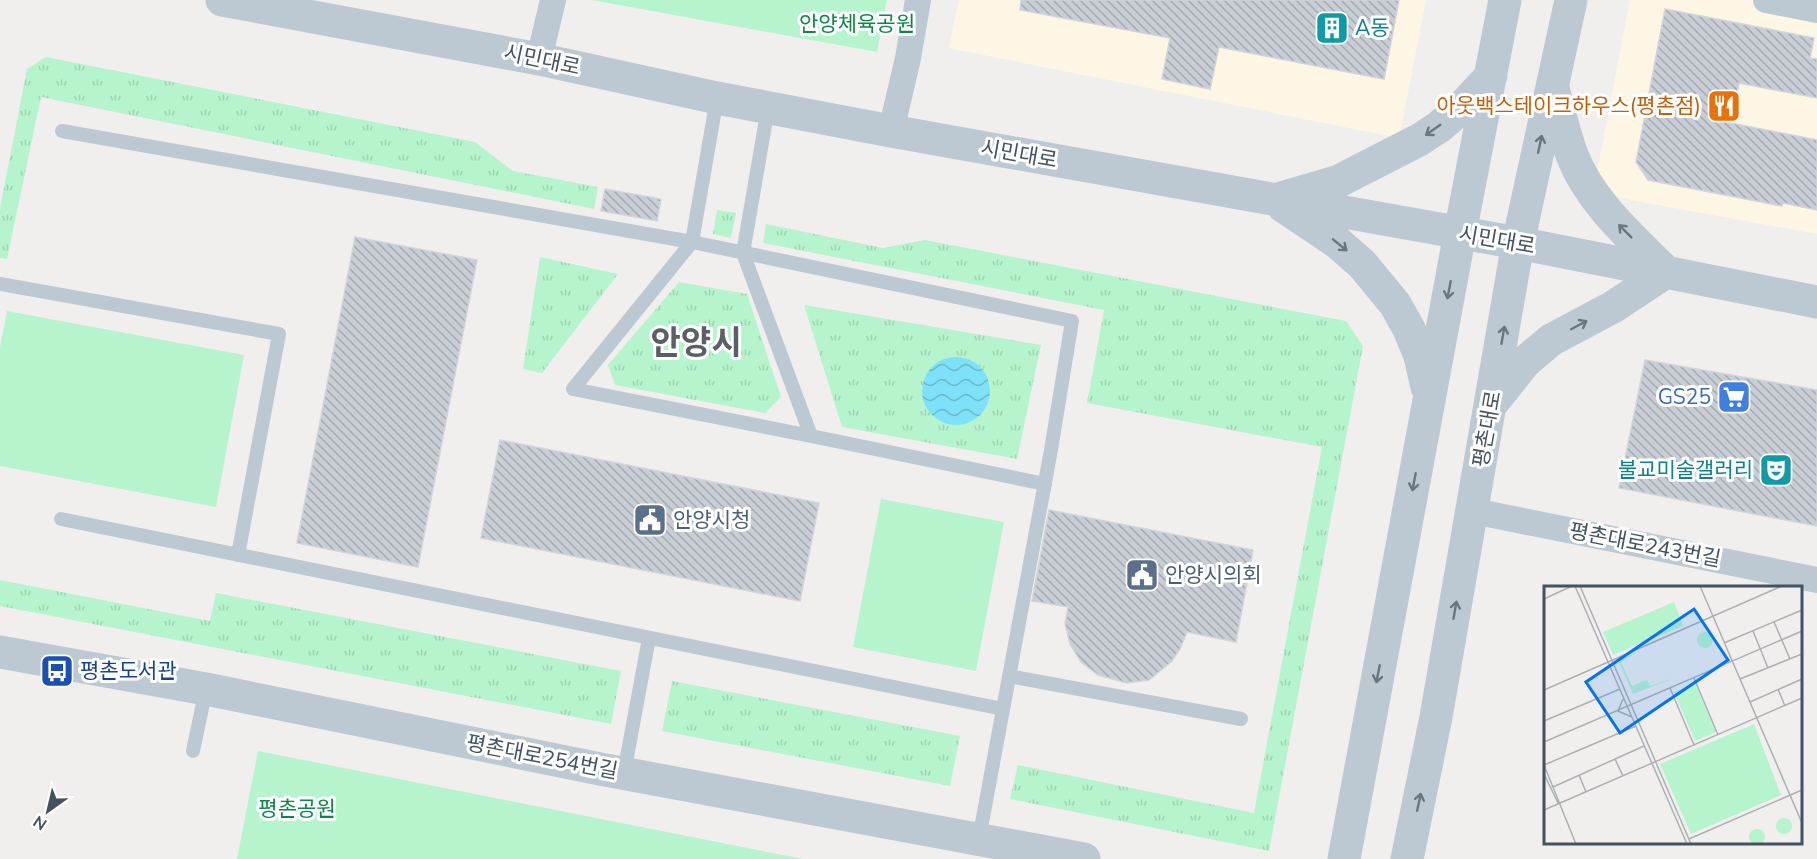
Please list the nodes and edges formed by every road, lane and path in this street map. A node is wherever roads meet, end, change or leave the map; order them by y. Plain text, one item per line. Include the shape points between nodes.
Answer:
1 (222, 0) edge
2 (553, 0) edge
3 (918, 0) edge
4 (1505, 0) edge
5 (1571, 0) edge
6 (1766, 0) edge
7 (1817, 10) edge
8 (539, 59) junction
9 (1491, 76) junction
10 (1552, 87) junction
11 (717, 98) junction
12 (768, 108) junction
13 (62, 131) dead end
14 (891, 131) junction
15 (1274, 200) junction
16 (1460, 233) junction
17 (692, 242) junction
18 (1518, 243) junction
19 (743, 253) junction
20 (1666, 272) junction
21 (0, 284) edge
22 (1817, 302) edge
23 (1429, 396) junction
24 (1491, 406) junction
25 (811, 436) junction
26 (1045, 484) junction
27 (1473, 511) junction
28 (61, 519) dead end
29 (238, 555) junction
30 (1817, 579) edge
31 (650, 638) junction
32 (0, 652) edge
33 (1009, 676) junction
34 (206, 688) junction
35 (1003, 709) junction
36 (1241, 719) dead end
37 (193, 751) dead end
38 (624, 773) junction
39 (979, 839) junction
40 (1084, 859) edge
41 (1344, 859) edge
42 (1407, 859) edge

1 - 8 street, 시민대로
2 - 8 street
3 - 14 street
4 - 9 street
5 - 10 street, 평촌대로
6 - 7 street
8 - 11 street, 시민대로
9 -> 15 street via 1462,107 1419,140 1339,181
9 - 16 street
18 -> 10 street, 평촌대로
20 -> 10 street via 1617,223 1585,180
11 - 12 street, 시민대로
11 - 17 lane
12 - 14 street, 시민대로
12 - 19 lane
13 - 17 lane
14 - 15 street, 시민대로
15 - 16 street, 시민대로
15 -> 23 street via 1338,243 1362,264 1395,304 1420,356
16 - 18 street, 시민대로
16 -> 23 street
17 - 19 lane
17 - 25 lane via 573,389
18 - 20 street, 시민대로
24 -> 18 street, 평촌대로
19 - 25 lane
19 - 26 lane via 1072,321
20 - 22 street, 시민대로
24 -> 20 street via 1525,362 1551,340 1613,307
21 - 29 lane via 279,334
23 -> 41 street
24 - 27 street, 평촌대로
25 - 26 lane
26 - 33 lane
27 - 30 street, 평촌대로243번길
42 -> 27 street, 평촌대로
28 - 29 lane
29 - 31 lane
31 - 35 lane
31 - 38 lane
32 - 34 street, 평촌대로254번길
33 - 35 lane
33 - 36 lane
34 - 37 lane
34 - 38 street, 평촌대로254번길
35 - 39 lane
38 - 39 street, 평촌대로254번길
39 - 40 street, 평촌대로254번길

